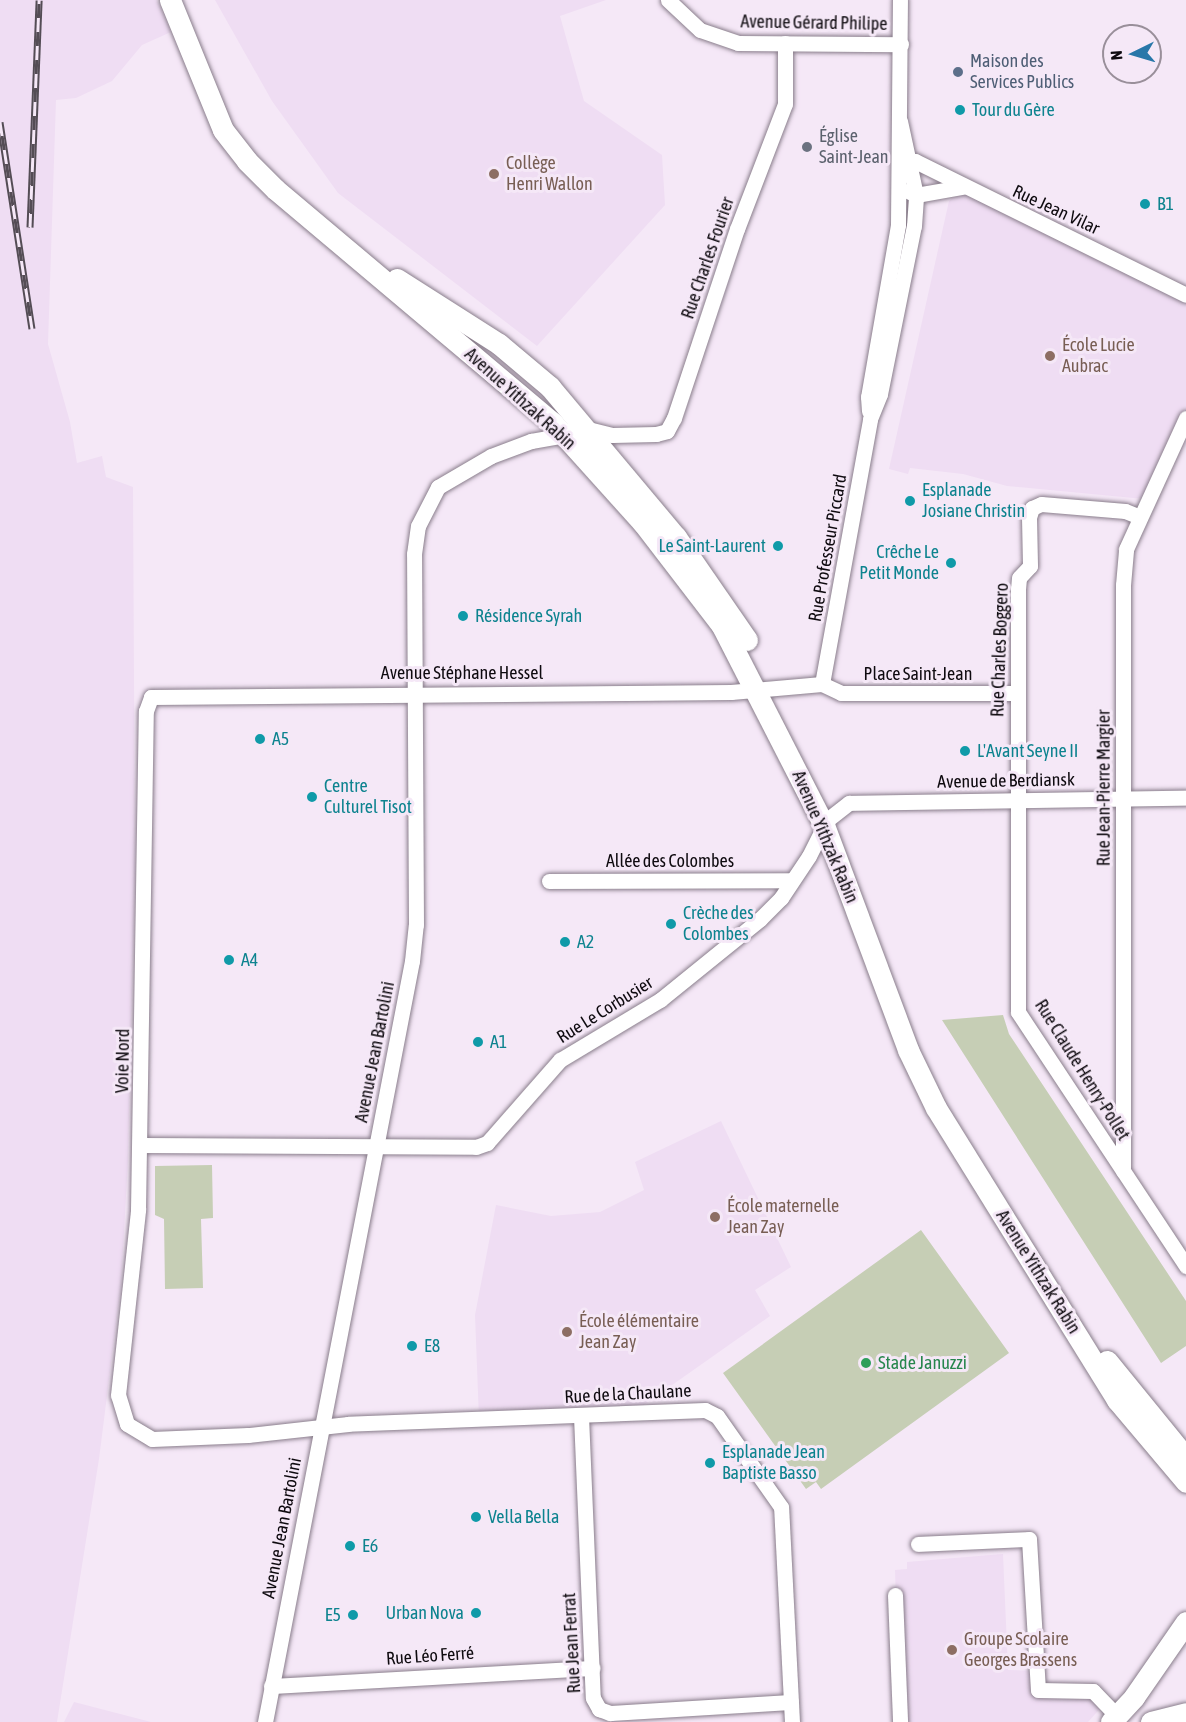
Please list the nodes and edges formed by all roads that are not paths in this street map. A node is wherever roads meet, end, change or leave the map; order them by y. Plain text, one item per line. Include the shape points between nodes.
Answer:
1 (170, 0) edge
2 (668, 0) edge
3 (900, 0) edge
4 (785, 43) junction
5 (901, 44) junction
6 (900, 121) junction
7 (909, 161) junction
8 (898, 179) junction
9 (966, 187) junction
10 (916, 195) junction
11 (367, 265) junction
12 (1186, 294) edge
13 (870, 418) junction
14 (1186, 418) edge
15 (569, 425) junction
16 (604, 456) junction
17 (1140, 517) junction
18 (822, 684) junction
19 (765, 689) junction
20 (416, 692) junction
21 (1017, 693) junction
22 (153, 696) joint
23 (1186, 798) edge
24 (1017, 800) junction
25 (1123, 800) junction
26 (827, 820) junction
27 (792, 880) junction
28 (549, 881) dead end
29 (141, 1145) junction
30 (377, 1148) junction
31 (1123, 1171) junction
32 (1186, 1266) edge
33 (581, 1416) junction
34 (128, 1424) joint
35 (322, 1425) junction
36 (1179, 1449) edge
37 (1186, 1482) edge
38 (918, 1544) dead end
39 (895, 1595) dead end
40 (1186, 1622) edge
41 (592, 1668) junction
42 (271, 1686) junction
43 (1134, 1697) junction
44 (791, 1702) junction
45 (1186, 1713) edge
46 (1114, 1719) edge
47 (1154, 1721) edge
48 (265, 1722) edge
49 (792, 1722) edge
50 (900, 1722) edge

1 - 11 main road, Avenue Yithzak Rabin via 223,130 275,189
2 - 4 street, Avenue Gérard Philipe via 686,20 717,38 738,43
3 - 5 street
4 - 5 street, Avenue Gérard Philipe
4 - 16 street, Rue Charles Fourier via 785,104 667,431
5 - 6 street
6 - 7 street
6 - 8 street, Rue Professeur Piccard
7 - 8 street
7 - 9 street, Rue Jean Vilar
7 - 10 street
8 - 10 street
8 - 13 street, Rue Professeur Piccard via 894,253 868,397
9 - 10 street
9 - 12 street, Rue Jean Vilar
10 - 13 street, Rue Professeur Piccard via 880,394
11 - 15 main road, Avenue Yithzak Rabin via 446,333
11 - 15 main road, Avenue Yithzak Rabin via 397,279 499,344 550,387
13 - 18 street, Rue Professeur Piccard
14 - 17 street, Rue Jean-Pierre Margier
15 - 16 main road, Avenue Yithzak Rabin
15 - 16 street, Rue Charles Fourier
15 - 20 street, Avenue Jean Bartolini via 491,456 438,488 426,506 418,526 414,555
16 - 19 main road, Avenue Yithzak Rabin
16 - 19 main road, Avenue Yithzak Rabin via 662,522 729,609
17 - 21 street, Rue Charles Boggero via 1125,511 1054,504 1032,508 1030,567 1019,578 1018,589
17 - 25 street, Rue Jean-Pierre Margier via 1126,549 1123,585
18 - 19 street, Avenue Stéphane Hessel
18 - 21 street, Place Saint-Jean via 841,693
19 - 20 street, Avenue Stéphane Hessel
19 - 26 main road, Avenue Yithzak Rabin
20 - 22 street, Avenue Stéphane Hessel
20 - 30 street, Avenue Jean Bartolini via 416,924
21 - 24 street, Rue Charles Boggero
22 - 29 street, Voie Nord via 146,711
23 - 25 street, Avenue de Berdiansk
24 - 25 street, Avenue de Berdiansk
24 - 26 street, Avenue de Berdiansk via 849,803
24 - 31 street, Rue Claude Henry-Pollet via 1018,1012
25 - 31 street, Rue Jean-Pierre Margier
26 - 27 street, Rue Le Corbusier
26 - 36 main road, Avenue Yithzak Rabin via 912,1031 938,1084 1106,1360
26 - 36 main road, Avenue Yithzak Rabin via 926,1089 1117,1400 1125,1402 1158,1443
27 - 28 street, Allée des Colombes
27 - 30 street, Rue Le Corbusier via 760,919 660,1000 560,1060 487,1143 476,1147
29 - 30 street, Rue Le Corbusier
29 - 34 street, Voie Nord via 131,1293 118,1395
30 - 35 street, Avenue Jean Bartolini
31 - 32 street, Rue Claude Henry-Pollet
33 - 35 street, Rue de la Chaulane
33 - 41 street, Rue Jean Ferrat
33 - 44 street, Rue de la Chaulane via 705,1410 717,1416 781,1507
34 - 35 street, Rue de la Chaulane via 144,1436 168,1439 248,1435
35 - 42 street, Avenue Jean Bartolini
36 - 37 main road, Avenue Yithzak Rabin
38 - 46 street via 1029,1539 1038,1690 1093,1691
39 - 50 street
40 - 43 main road
41 - 42 street, Rue Léo Ferré
41 - 44 street, Rue Jean Ferrat via 593,1698 599,1709 610,1713
42 - 48 street, Avenue Jean Bartolini
43 - 46 main road
43 - 47 main road
44 - 49 street, Rue de la Chaulane
45 - 47 main road

